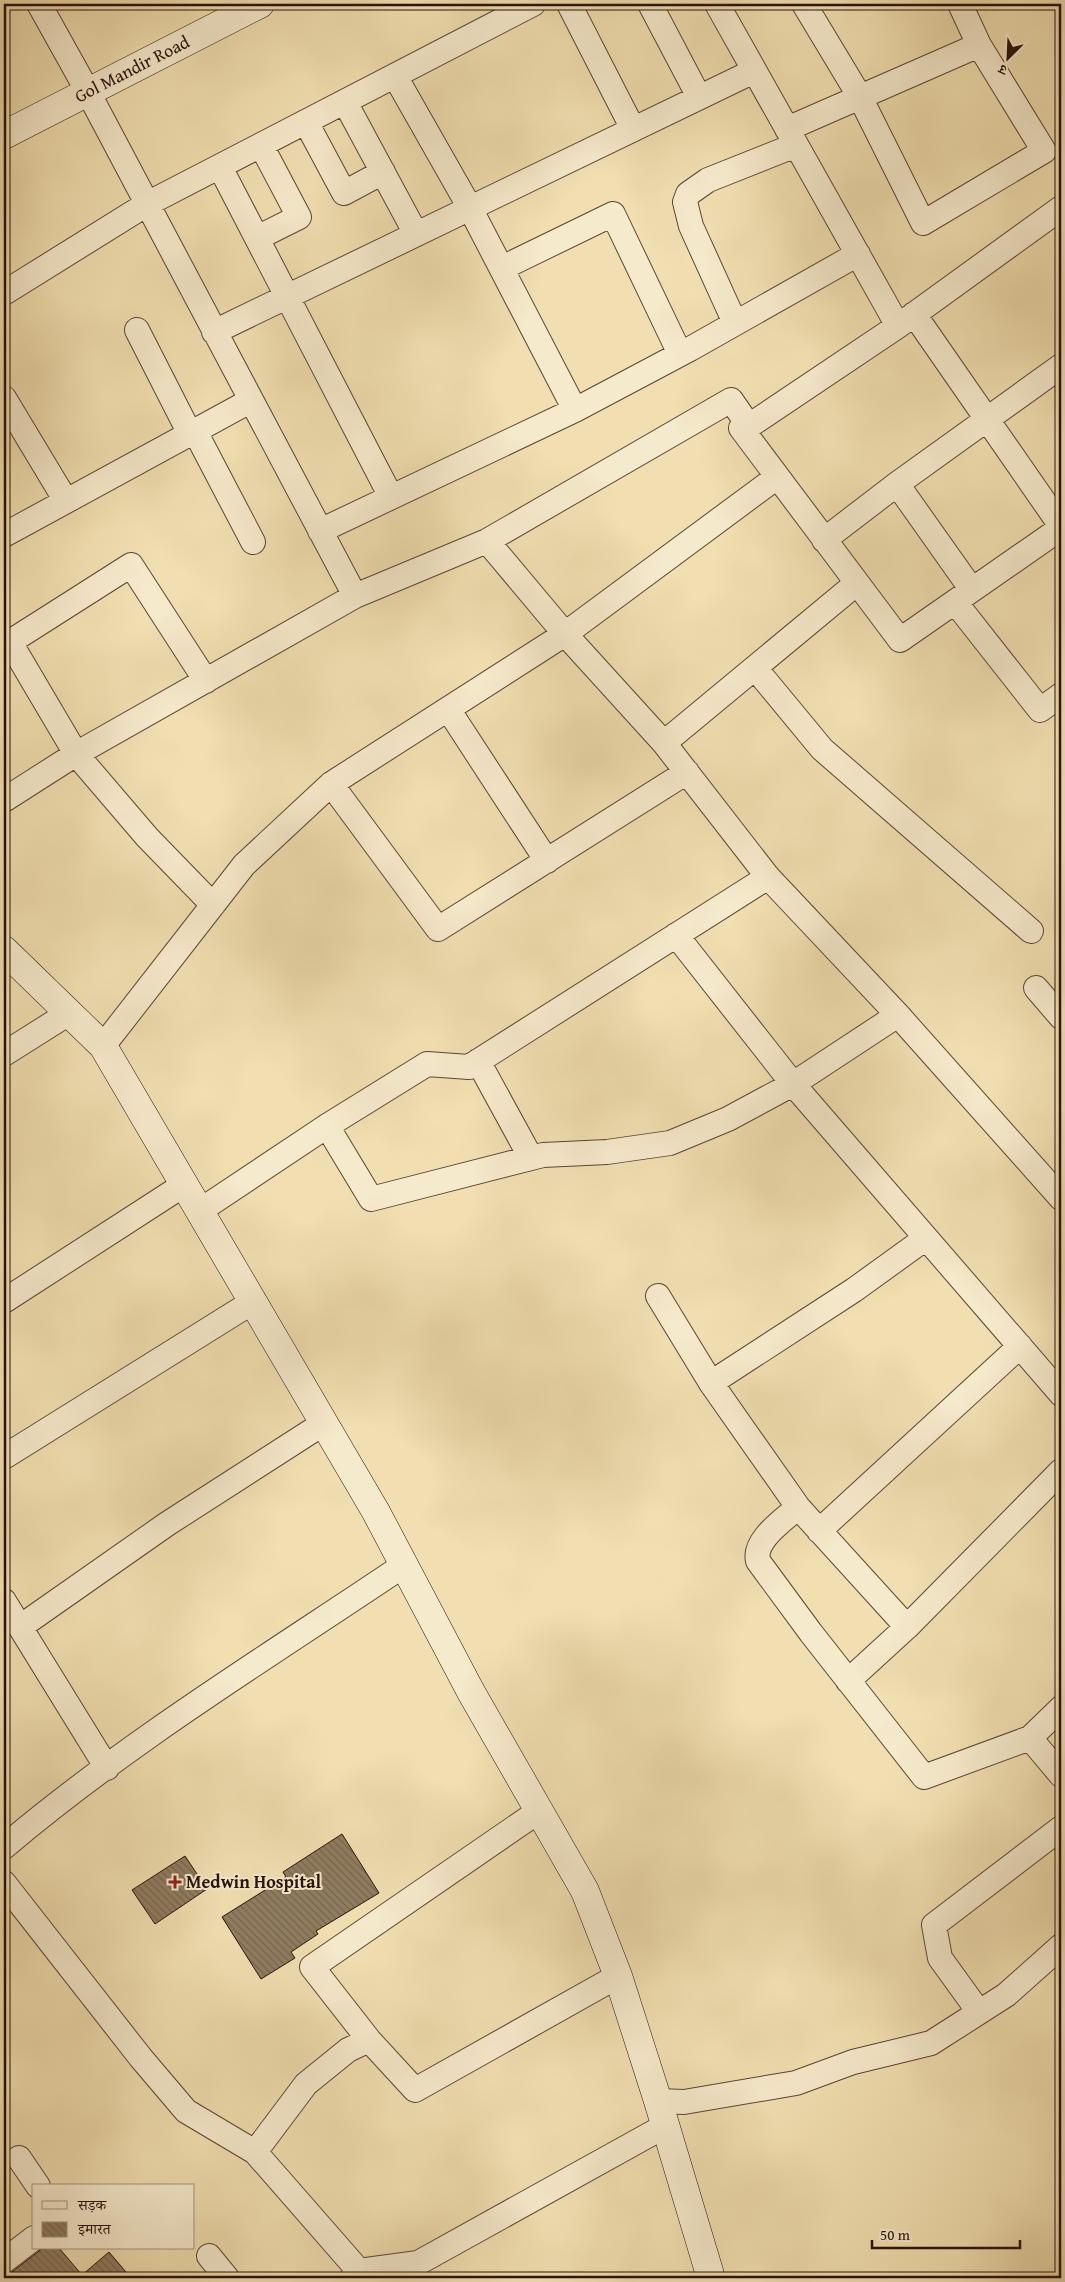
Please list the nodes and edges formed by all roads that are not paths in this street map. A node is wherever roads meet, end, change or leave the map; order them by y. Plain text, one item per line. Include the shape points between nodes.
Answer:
1 (39, 4) edge
2 (260, 4) edge
3 (533, 4) edge
4 (568, 4) edge
5 (650, 4) edge
6 (717, 4) edge
7 (804, 4) edge
8 (960, 4) edge
9 (979, 45) junction
10 (754, 71) junction
11 (395, 76) junction
12 (88, 92) junction
13 (699, 97) junction
14 (860, 97) junction
15 (345, 102) junction
16 (306, 122) junction
17 (633, 129) junction
18 (4, 135) edge
19 (792, 137) junction
20 (261, 145) junction
21 (220, 166) junction
22 (383, 172) junction
23 (147, 204) junction
24 (470, 208) junction
25 (1061, 208) edge
26 (416, 234) junction
27 (257, 238) junction
28 (858, 254) junction
29 (502, 268) junction
30 (4, 293) edge
31 (287, 296) junction
32 (906, 320) junction
33 (735, 324) junction
34 (137, 330) dead end
35 (214, 332) junction
36 (680, 354) junction
37 (1061, 366) edge
38 (4, 398) edge
39 (250, 401) junction
40 (575, 410) junction
41 (987, 418) junction
42 (748, 426) junction
43 (190, 434) junction
44 (777, 477) junction
45 (897, 484) junction
46 (391, 497) junction
47 (66, 502) junction
48 (1061, 527) edge
49 (320, 531) junction
50 (4, 535) edge
51 (824, 540) junction
52 (487, 541) junction
53 (253, 542) dead end
54 (857, 583) junction
55 (355, 596) junction
56 (964, 596) junction
57 (565, 634) junction
58 (755, 668) junction
59 (206, 681) junction
60 (1061, 695) edge
61 (448, 709) junction
62 (664, 743) junction
63 (76, 754) junction
64 (687, 772) junction
65 (331, 784) junction
66 (4, 800) edge
67 (547, 861) junction
68 (768, 877) junction
69 (213, 904) junction
70 (1031, 931) dead end
71 (676, 935) junction
72 (4, 950) edge
73 (1036, 988) dead end
74 (69, 1013) junction
75 (898, 1015) junction
76 (1061, 1018) edge
77 (103, 1046) junction
78 (4, 1054) edge
79 (478, 1061) junction
80 (793, 1084) junction
81 (327, 1126) junction
82 (531, 1158) junction
83 (185, 1184) junction
84 (1061, 1198) edge
85 (201, 1210) junction
86 (926, 1238) junction
87 (658, 1296) dead end
88 (4, 1301) edge
89 (254, 1301) junction
90 (1020, 1346) junction
91 (711, 1383) junction
92 (1061, 1394) edge
93 (324, 1423) junction
94 (4, 1457) edge
95 (1061, 1471) edge
96 (798, 1508) junction
97 (819, 1531) junction
98 (404, 1565) junction
99 (4, 1601) edge
100 (20, 1627) junction
101 (907, 1627) junction
102 (848, 1682) junction
103 (1061, 1708) edge
104 (1030, 1738) junction
105 (107, 1768) junction
106 (1061, 1775) edge
107 (539, 1812) junction
108 (1061, 1828) edge
109 (4, 1847) edge
110 (4, 1883) edge
111 (1061, 1946) edge
112 (618, 1976) junction
113 (980, 2012) junction
114 (369, 2040) junction
115 (662, 2113) junction
116 (255, 2152) junction
117 (19, 2158) dead end
118 (37, 2184) edge
119 (32, 2239) edge
120 (209, 2256) dead end
121 (4, 2260) edge
122 (422, 2271) edge
123 (355, 2275) edge
124 (227, 2278) edge
125 (710, 2278) edge

1 - 12 street
2 - 12 street, Gol Mandir Road
3 - 11 street
4 - 17 street
5 - 13 street
6 - 10 street
7 - 14 street
8 - 9 street
9 - 14 street
9 - 14 street via 1044,151 922,223
10 - 13 street
10 - 19 street
11 - 15 street
11 - 24 street
12 - 18 street, Gol Mandir Road
12 - 23 street
13 - 17 street
14 - 19 street
15 - 16 street
15 - 22 street
16 - 20 street
16 - 22 street via 344,193
17 - 24 street
19 - 28 street
19 - 33 street via 708,180 688,194 685,202 691,226
20 - 21 street
20 - 27 street via 299,217
21 - 23 street
21 - 27 street
22 - 26 street
23 - 30 street
23 - 35 street
24 - 26 street
24 - 29 street
25 - 32 street
26 - 31 street
27 - 31 street
28 - 32 street
28 - 33 street
29 - 36 street via 613,214
29 - 40 street
31 - 35 street
31 - 46 street
32 - 41 street
32 - 42 street
33 - 36 street
34 - 43 street
35 - 39 street
36 - 40 street
37 - 41 street
38 - 47 street
39 - 43 street
39 - 49 street
40 - 46 street
41 - 45 street
41 - 48 street
42 - 44 street via 741,428
42 - 52 street via 730,400
43 - 47 street
43 - 53 street via 198,437
44 - 51 street
44 - 57 street
45 - 51 street
45 - 56 street
46 - 49 street
47 - 50 street
48 - 56 street
49 - 55 street
51 - 54 street
52 - 55 street
52 - 57 street
54 - 56 street via 900,640
54 - 58 street
55 - 59 street
56 - 60 street via 1040,710
57 - 61 street
57 - 62 street
58 - 62 street
58 - 70 street via 822,749
59 - 63 street
59 - 63 street via 131,565 10,642
61 - 65 street
61 - 67 street
62 - 64 street
63 - 66 street
63 - 69 street via 147,836
64 - 67 street
64 - 68 street
65 - 67 street via 438,929
65 - 69 street via 244,865
68 - 71 street
68 - 75 street
69 - 77 street
71 - 79 street
71 - 80 street
72 - 74 street
73 - 76 street
74 - 77 street
74 - 78 street
75 - 80 street
75 - 84 street
77 - 83 street
79 - 81 street via 468,1067 426,1064
79 - 82 street
80 - 82 street via 728,1119 670,1143
80 - 86 street
81 - 82 street via 371,1200
81 - 85 street
83 - 85 street
83 - 88 street
85 - 89 street
86 - 90 street
86 - 91 street via 854,1290
87 - 91 street
89 - 93 street
89 - 94 street
90 - 92 street
90 - 97 street
91 - 96 street
93 - 98 street
93 - 100 street via 167,1524
95 - 101 street
96 - 97 street
96 - 102 street via 762,1542 757,1553 758,1561
97 - 101 street
98 - 105 street
98 - 107 street
99 - 100 street
100 - 105 street
101 - 102 street
102 - 104 street via 924,1777
103 - 104 street
104 - 106 street
105 - 109 street
107 - 112 street via 585,1891
107 - 114 street via 312,1967
108 - 113 street via 934,1925 940,1958
110 - 116 street via 186,2111
111 - 113 street via 1006,1995
112 - 114 street via 415,2090
112 - 115 street
113 - 115 street via 931,2043 853,2062 796,2083 684,2102
114 - 116 street via 348,2050 306,2084
115 - 122 street
115 - 125 street
116 - 123 street
117 - 118 street
119 - 121 street
120 - 124 street
122 - 123 street

